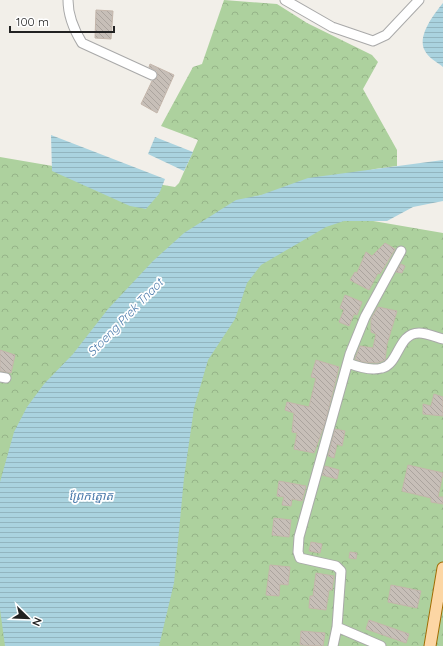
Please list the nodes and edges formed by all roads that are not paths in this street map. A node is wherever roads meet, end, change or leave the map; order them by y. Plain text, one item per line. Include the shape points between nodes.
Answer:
1 (68, 0) edge
2 (286, 0) edge
3 (420, 0) edge
4 (152, 75) dead end
5 (401, 251) dead end
6 (443, 339) edge
7 (348, 363) junction
8 (443, 568) edge
9 (337, 627) junction
10 (333, 646) edge
11 (381, 646) edge
12 (430, 646) edge

1 - 4 street via 68,10 76,34 82,43
2 - 3 street via 332,27 373,41 386,35
5 - 7 street via 365,317
6 - 7 street via 420,333 410,336 383,368 368,368
7 - 9 street via 306,505 298,552 300,558 336,566 341,571
8 - 12 main road
9 - 10 street
9 - 11 street

